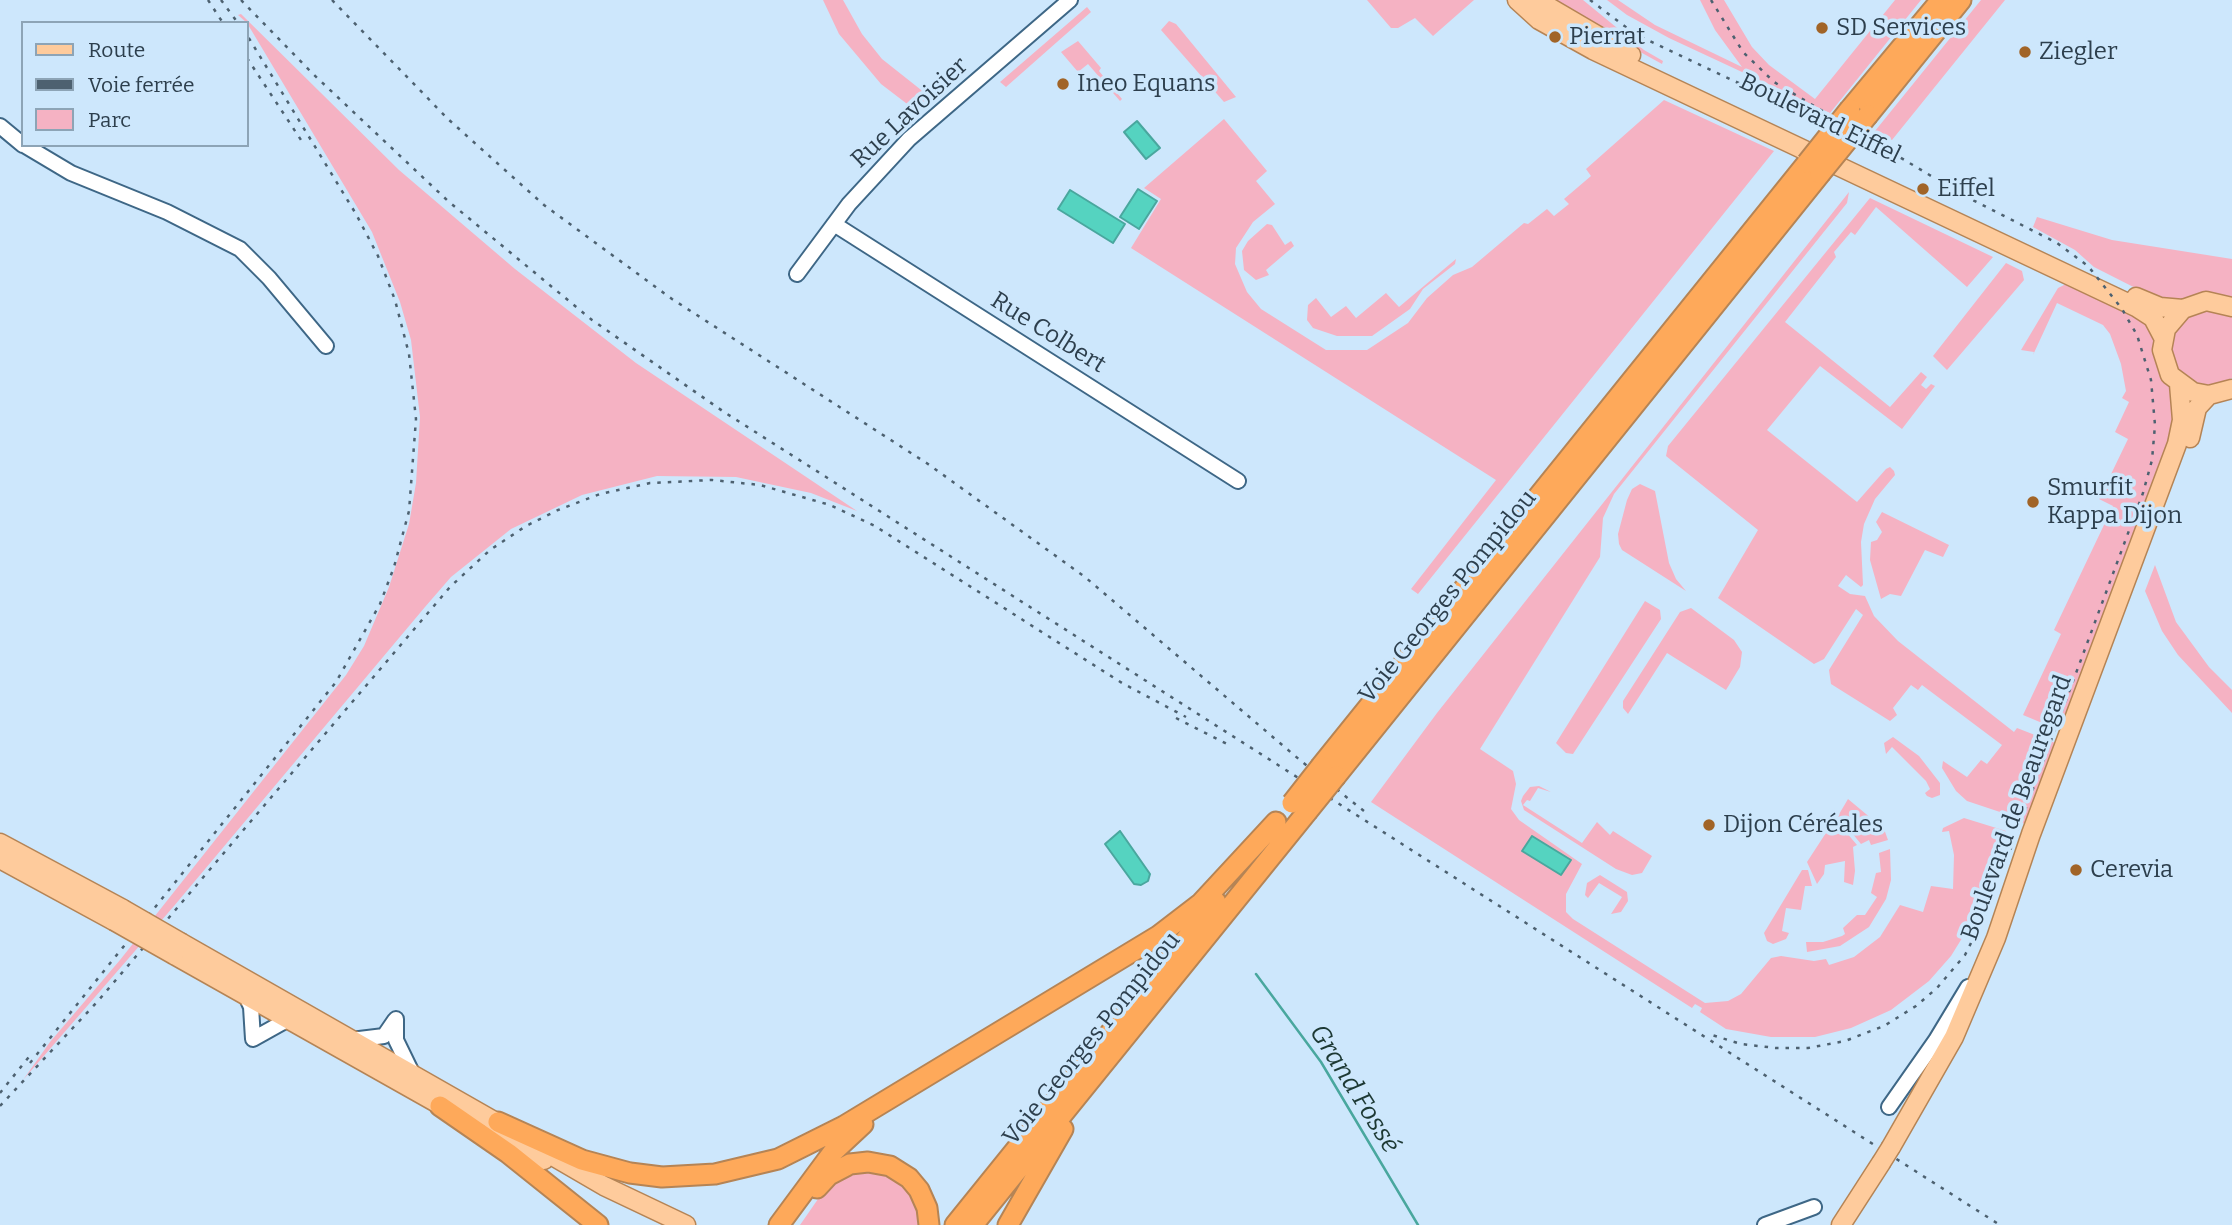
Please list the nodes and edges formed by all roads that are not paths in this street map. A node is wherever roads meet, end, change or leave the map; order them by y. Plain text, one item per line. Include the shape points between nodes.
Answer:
1 (1070, 0) edge
2 (1517, 0) edge
3 (1537, 0) edge
4 (1941, 0) edge
5 (1961, 0) edge
6 (1859, 112) junction
7 (0, 126) edge
8 (21, 143) edge
9 (26, 147) edge
10 (834, 224) junction
11 (797, 274) dead end
12 (2231, 306) edge
13 (2183, 309) junction
14 (2163, 337) junction
15 (327, 346) dead end
16 (2179, 384) junction
17 (2232, 388) edge
18 (2209, 395) junction
19 (1238, 481) dead end
20 (1299, 807) junction
21 (1276, 822) junction
22 (0, 843) edge
23 (0, 859) edge
24 (118, 915) junction
25 (1993, 947) junction
26 (178, 949) junction
27 (247, 998) junction
28 (288, 1020) junction
29 (351, 1040) junction
30 (1101, 1067) junction
31 (413, 1075) junction
32 (919, 1080) junction
33 (440, 1106) junction
34 (1889, 1107) dead end
35 (498, 1122) junction
36 (1893, 1148) junction
37 (1883, 1164) junction
38 (1814, 1207) dead end
39 (598, 1225) edge
40 (668, 1225) edge
41 (685, 1225) edge
42 (779, 1225) edge
43 (796, 1225) edge
44 (929, 1225) edge
45 (955, 1225) edge
46 (973, 1225) edge
47 (1008, 1225) edge
48 (1765, 1225) edge
49 (1841, 1225) edge
50 (1848, 1225) edge

1 - 10 street, Rue Lavoisier via 909,139
2 - 14 main road, Boulevard Eiffel via 1539,20 1593,50 2145,312
3 - 13 main road, Boulevard Eiffel via 1629,54 2146,301
4 - 6 highway, Voie Georges Pompidou
5 - 6 highway, Voie Georges Pompidou
6 - 20 highway, Voie Georges Pompidou, bridge
7 - 8 street
9 - 15 street via 71,173 167,212 240,249
10 - 11 street, Rue Lavoisier
10 - 19 street, Rue Colbert
12 - 13 main road via 2206,301
13 - 14 main road via 2170,321
14 - 16 main road via 2164,363
16 - 18 main road
16 - 25 main road, Boulevard de Beauregard via 2182,420 2177,444
17 - 18 main road
18 - 36 main road, Boulevard de Beauregard via 2195,413 2188,450 1977,1000 1934,1086
20 - 21 highway, Voie Georges Pompidou
20 - 30 highway, Voie Georges Pompidou
21 - 32 highway via 1201,902 1158,936
21 - 45 highway, Voie Georges Pompidou
22 - 24 main road
23 - 24 main road
24 - 26 main road, bridge
25 - 34 street
25 - 36 main road, Boulevard de Beauregard via 1954,1037
26 - 27 main road
26 - 29 main road
27 - 28 main road
27 - 28 street via 253,1038
28 - 33 main road
29 - 31 main road
29 - 31 street via 384,1036 396,1019 396,1040
30 - 46 highway, Voie Georges Pompidou
30 - 47 highway
31 - 35 main road
32 - 35 highway via 800,1150 758,1166 715,1174 662,1177 602,1166
32 - 42 highway via 833,1152
33 - 39 highway
33 - 40 main road
35 - 41 main road via 604,1186
36 - 37 main road, Boulevard de Beauregard, bridge
37 - 49 main road, Boulevard de Beauregard
37 - 50 main road, Boulevard de Beauregard
38 - 48 street
43 - 44 highway via 807,1201 829,1175 850,1164 868,1162 909,1178 925,1201

